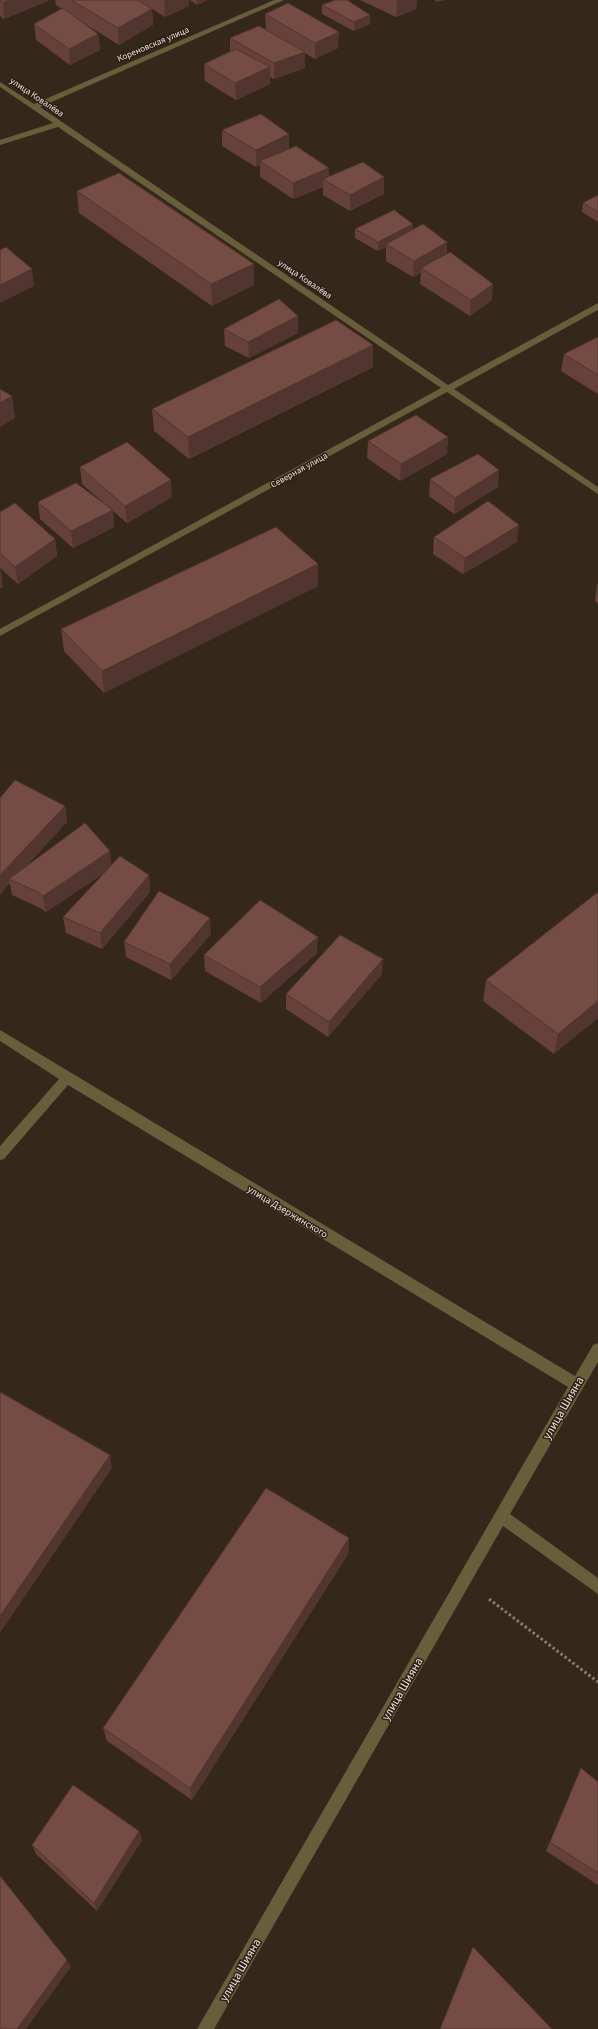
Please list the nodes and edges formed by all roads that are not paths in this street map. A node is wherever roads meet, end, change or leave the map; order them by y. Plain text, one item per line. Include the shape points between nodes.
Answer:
1 (280, 0) edge
2 (0, 84) edge
3 (34, 107) junction
4 (58, 124) junction
5 (0, 143) edge
6 (598, 306) edge
7 (449, 389) junction
8 (598, 491) edge
9 (0, 633) edge
10 (0, 1035) edge
11 (67, 1078) junction
12 (0, 1155) edge
13 (598, 1349) edge
14 (576, 1385) junction
15 (501, 1516) junction
16 (598, 1587) edge
17 (206, 2029) edge

1 - 3 street, Кореновская улица
2 - 3 street, улица Ковалёва
3 - 4 street, улица Ковалёва
4 - 5 street
4 - 7 street, улица Ковалёва
6 - 7 street, Северная улица
7 - 8 street, улица Ковалёва
7 - 9 street, Северная улица
10 - 11 street, улица Дзержинского
11 - 12 street
11 - 14 street, улица Дзержинского
13 - 14 street, улица Шияна
14 - 15 street, улица Шияна
15 - 16 street
15 - 17 street, улица Шияна

